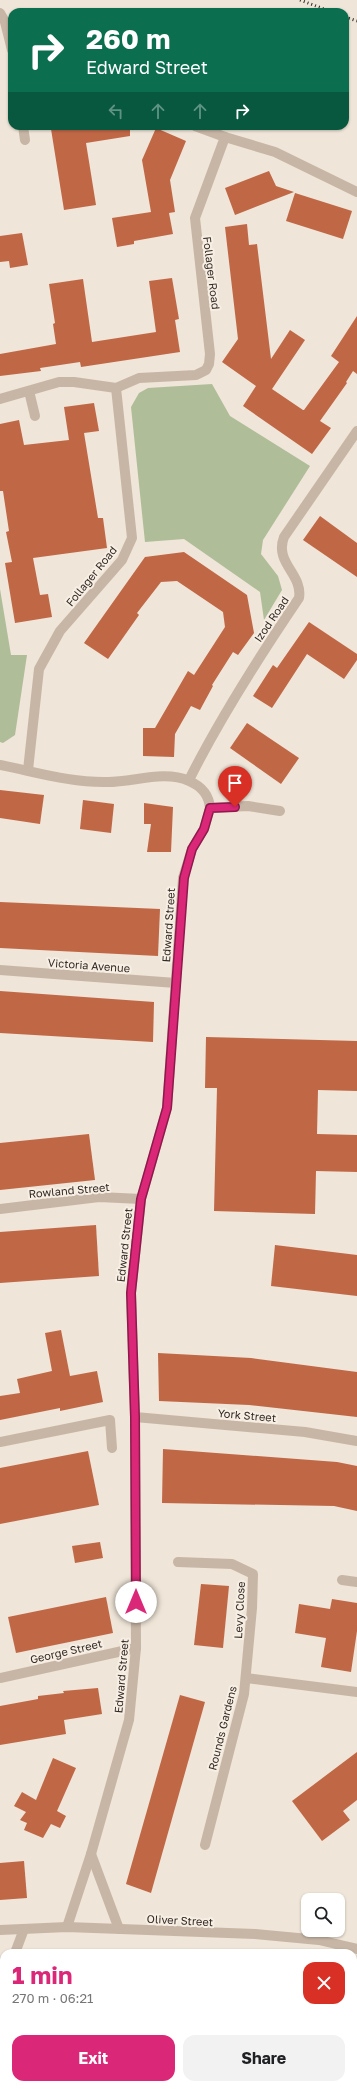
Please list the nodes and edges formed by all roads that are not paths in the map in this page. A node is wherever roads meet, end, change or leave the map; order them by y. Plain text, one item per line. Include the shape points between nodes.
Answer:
1 (0, 13) edge
2 (8, 34) edge
3 (24, 130) edge
4 (206, 130) edge
5 (225, 137) junction
6 (25, 140) dead end
7 (357, 192) edge
8 (116, 388) junction
9 (29, 391) junction
10 (0, 399) edge
11 (35, 416) dead end
12 (357, 431) edge
13 (0, 766) edge
14 (28, 770) junction
15 (189, 780) junction
16 (210, 808) junction
17 (280, 811) dead end
18 (0, 970) edge
19 (176, 983) junction
20 (141, 1199) junction
21 (0, 1209) edge
22 (135, 1417) junction
23 (357, 1441) edge
24 (0, 1442) edge
25 (112, 1448) dead end
26 (178, 1562) dead end
27 (342, 1580) dead end
28 (357, 1582) edge
29 (136, 1648) junction
30 (0, 1678) edge
31 (246, 1678) junction
32 (357, 1692) edge
33 (204, 1845) dead end
34 (91, 1854) junction
35 (67, 1926) junction
36 (119, 1928) junction
37 (24, 1929) junction
38 (0, 1930) edge
39 (16, 1949) edge
40 (353, 1949) edge

1 - 2 street
3 - 6 street
4 - 5 street
5 - 7 street via 275,152
5 - 8 street, Follager Road via 195,218 209,364 206,370 196,374 139,378
8 - 9 street via 59,382
8 - 14 street, Follager Road via 132,538 122,560 60,632 39,669
9 - 10 street
9 - 11 street
12 - 15 street, Izod Road via 284,537 280,547 301,589 299,598 247,676 208,741
13 - 14 street
14 - 15 street via 72,781 109,782 153,777
15 - 16 street via 204,791
16 - 17 street via 248,806
16 - 19 street, Edward Street via 204,829 192,849 184,878
18 - 19 street, Victoria Avenue
19 - 20 street, Edward Street via 167,1108
20 - 21 street, Rowland Street via 99,1197
20 - 22 street, Edward Street via 131,1293
22 - 23 street, York Street via 305,1432
22 - 29 street, Edward Street
24 - 25 street via 110,1420
26 - 31 street, Levy Close via 232,1564 253,1574
27 - 28 street
29 - 30 street, George Street
29 - 34 street, Edward Street via 129,1720
31 - 32 street, Rounds Gardens
31 - 33 street, Rounds Gardens
34 - 35 street, Edward Street
34 - 36 street
35 - 36 street, Oliver Street
35 - 37 street, Oliver Street
36 - 40 street, Oliver Street via 255,1934 319,1940
37 - 38 street, Oliver Street
37 - 39 street

